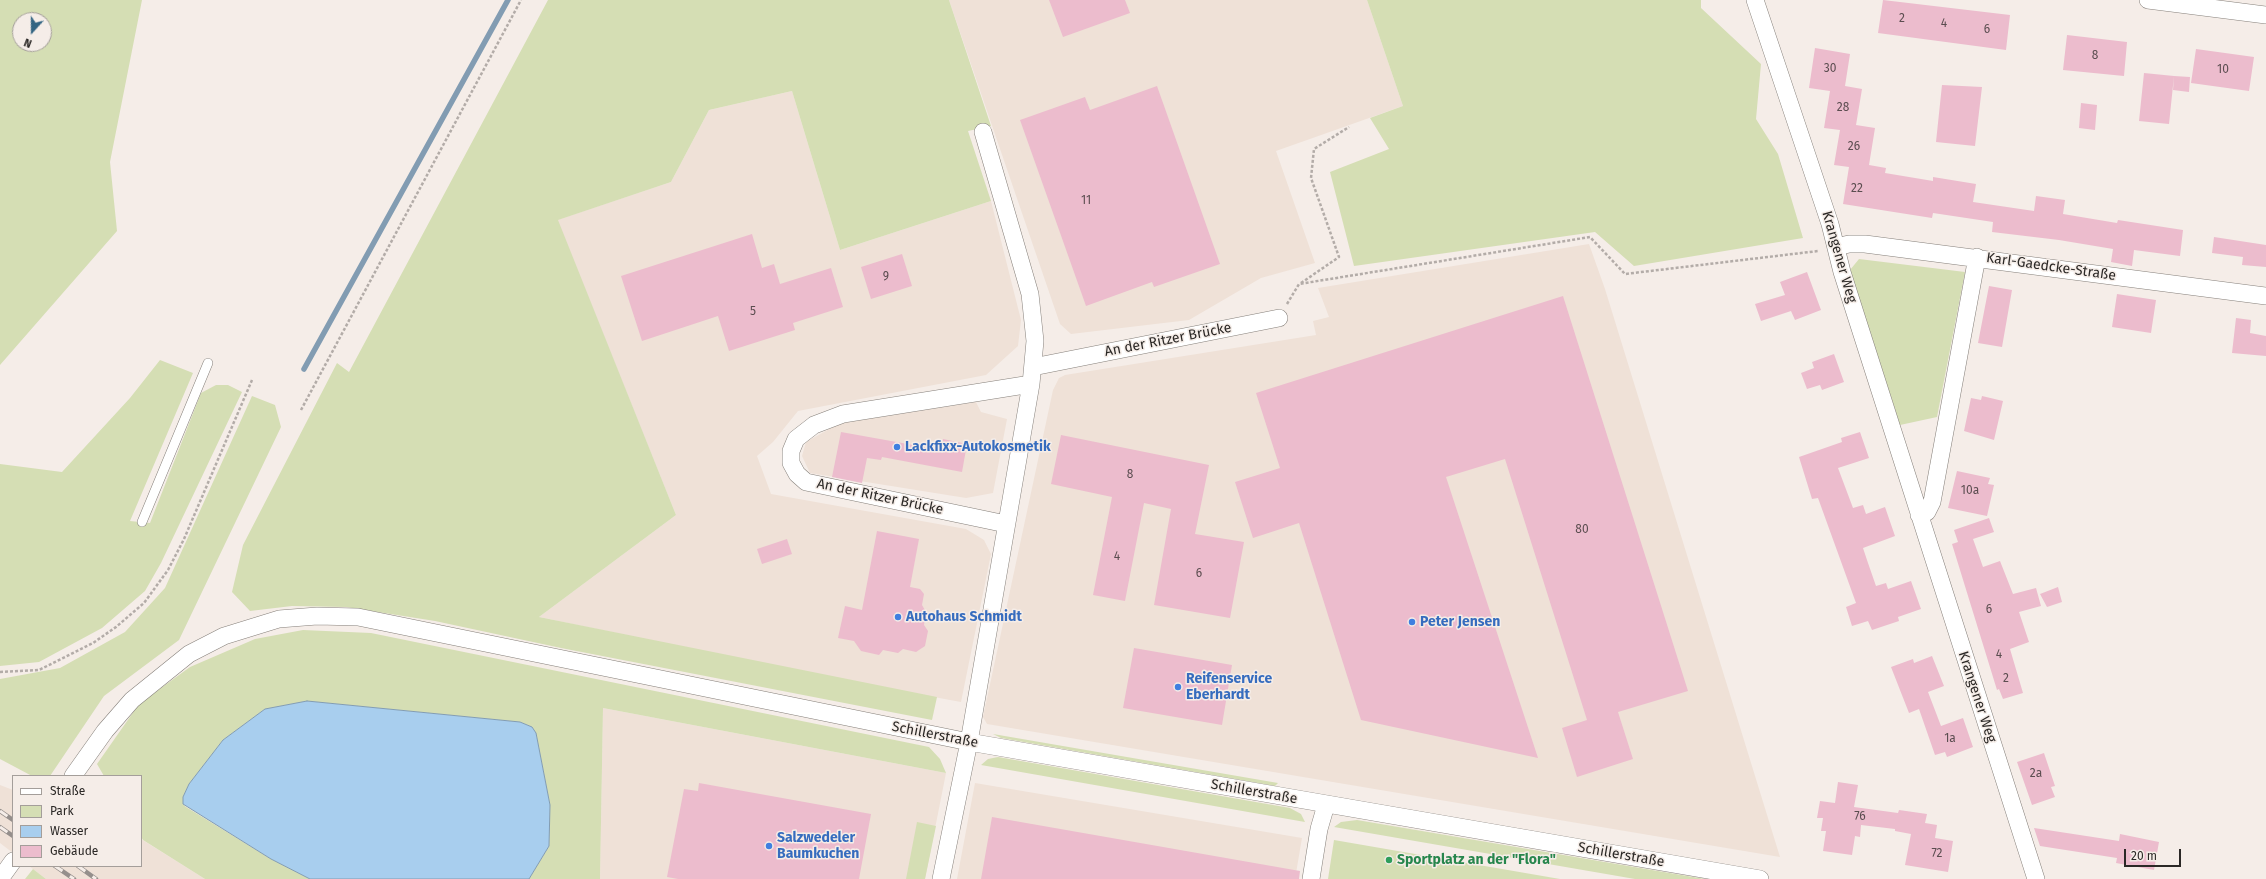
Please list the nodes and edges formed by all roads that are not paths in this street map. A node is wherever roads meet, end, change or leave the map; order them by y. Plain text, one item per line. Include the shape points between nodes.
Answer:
1 (1755, 0) edge
2 (2148, 0) edge
3 (2266, 16) edge
4 (983, 132) dead end
5 (1836, 247) junction
6 (1977, 257) junction
7 (2266, 296) edge
8 (1279, 318) road end
9 (208, 363) dead end
10 (1033, 366) junction
11 (1030, 384) junction
12 (1919, 515) junction
13 (142, 522) dead end
14 (1006, 524) junction
15 (969, 742) junction
16 (77, 770) edge
17 (1326, 805) junction
18 (12, 862) edge
19 (0, 879) edge
20 (941, 879) edge
21 (1311, 879) edge
22 (1760, 879) edge
23 (2036, 879) edge

1 - 5 street, Krangener Weg
2 - 3 street
4 - 10 street via 1030,294 1035,341
5 - 6 street, Karl-Gaedcke-Straße via 1865,244
5 - 12 street, Krangener Weg
6 - 7 street, Karl-Gaedcke-Straße
6 - 12 street via 1932,502 1927,512
8 - 10 street, An der Ritzer Brücke
9 - 13 lane
10 - 11 street
11 - 14 street
11 - 14 street, An der Ritzer Brücke via 843,414 814,425 796,439 791,451 792,463 797,474 806,482
12 - 23 street, Krangener Weg
14 - 15 street
15 - 16 street, Schillerstraße via 358,617 317,616 279,619 224,636 189,654 132,700
15 - 17 street, Schillerstraße
15 - 20 street
17 - 21 street via 1319,829
17 - 22 street, Schillerstraße
18 - 19 street

